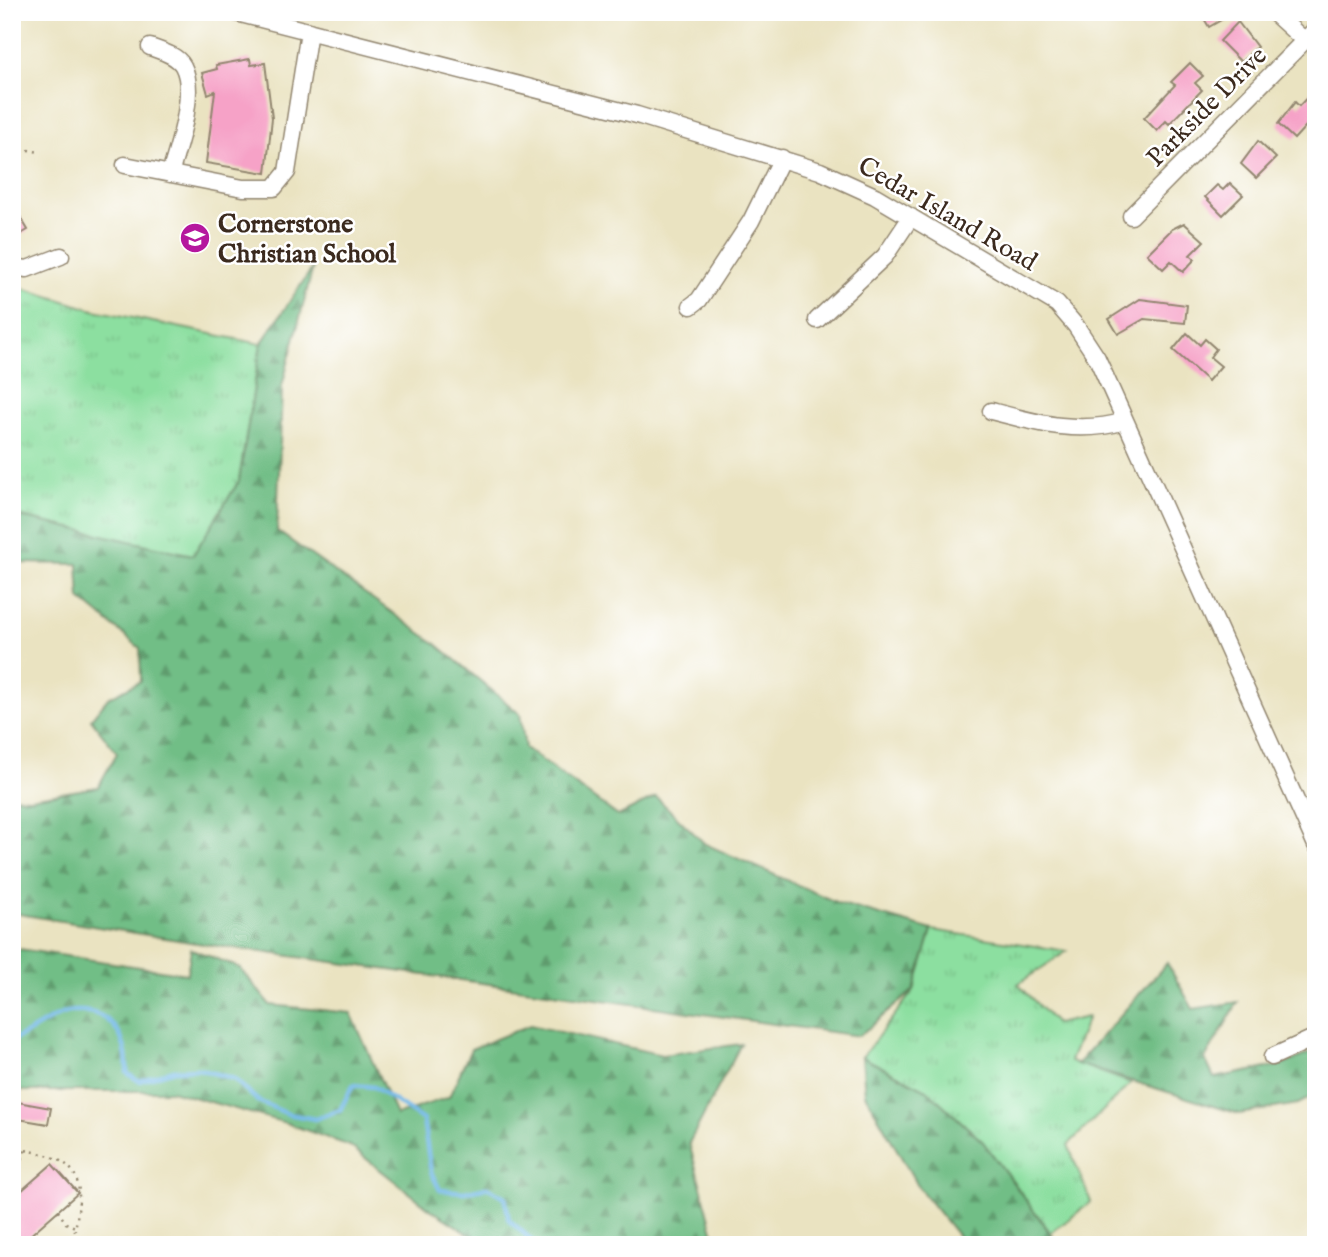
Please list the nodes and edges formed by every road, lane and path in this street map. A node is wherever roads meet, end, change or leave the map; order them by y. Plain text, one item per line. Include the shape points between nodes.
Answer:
1 (233, 12) edge
2 (1273, 12) edge
3 (309, 32) junction
4 (1310, 35) edge
5 (150, 47) dead end
6 (28, 150) dead end
7 (40, 152) dead end
8 (782, 158) junction
9 (125, 165) dead end
10 (170, 174) junction
11 (1131, 216) dead end
12 (911, 217) junction
13 (61, 256) dead end
14 (12, 267) edge
15 (691, 306) dead end
16 (817, 320) dead end
17 (992, 411) dead end
18 (1125, 421) junction
19 (1316, 845) edge
20 (1316, 1037) edge
21 (1272, 1057) dead end
22 (12, 1148) edge
23 (25, 1150) junction
24 (12, 1177) edge
25 (58, 1211) dead end
26 (75, 1227) junction
27 (72, 1245) edge

1 - 3 street, Cedar Island Road
2 - 4 street
3 - 8 street, Cedar Island Road via 637,115
3 - 10 street via 287,172 274,188 243,188
4 - 11 street, Parkside Drive
5 - 10 street via 183,65 188,88 183,129
6 - 7 path
8 - 12 street, Cedar Island Road via 821,170
8 - 15 street via 751,221
9 - 10 street
12 - 16 street via 885,256
12 - 18 street, Cedar Island Road via 1057,304 1097,358
13 - 14 street via 27,269
17 - 18 street via 1044,425 1085,429
18 - 19 street, Cedar Island Road
20 - 21 street
22 - 23 path
23 - 24 path
23 - 26 path via 58,1156 73,1171 79,1191
25 - 26 path
26 - 27 path

